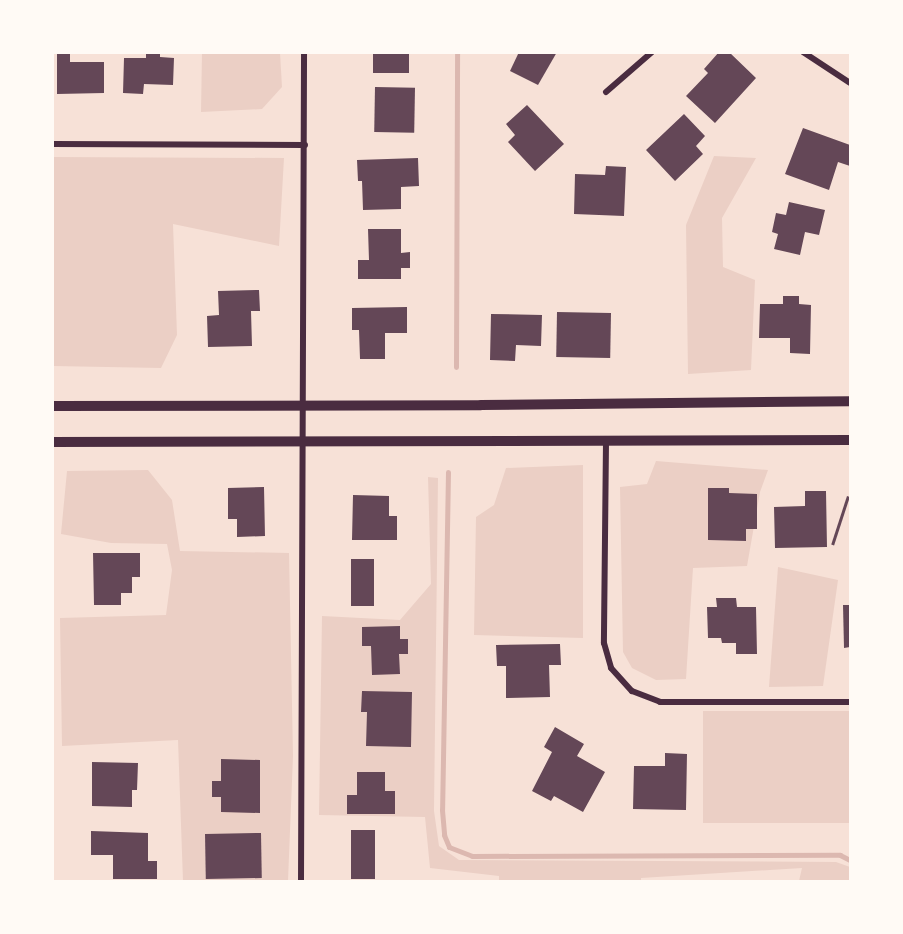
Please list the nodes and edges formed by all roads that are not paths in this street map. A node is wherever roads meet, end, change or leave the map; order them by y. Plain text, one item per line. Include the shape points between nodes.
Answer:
1 (304, 52) edge
2 (652, 52) edge
3 (803, 52) edge
4 (850, 83) edge
5 (606, 92) dead end
6 (52, 144) edge
7 (305, 145) junction
8 (850, 400) edge
9 (52, 406) edge
10 (304, 406) junction
11 (850, 440) edge
12 (52, 442) edge
13 (606, 442) junction
14 (303, 443) junction
15 (850, 702) edge
16 (301, 882) edge

1 - 7 street
2 - 5 street
3 - 4 street
6 - 7 street
7 - 10 street
8 - 10 street
9 - 10 street
10 - 14 street
11 - 13 street
12 - 14 street
13 - 14 street
13 - 15 street via 604,643 610,668 632,691 660,702
14 - 16 street

